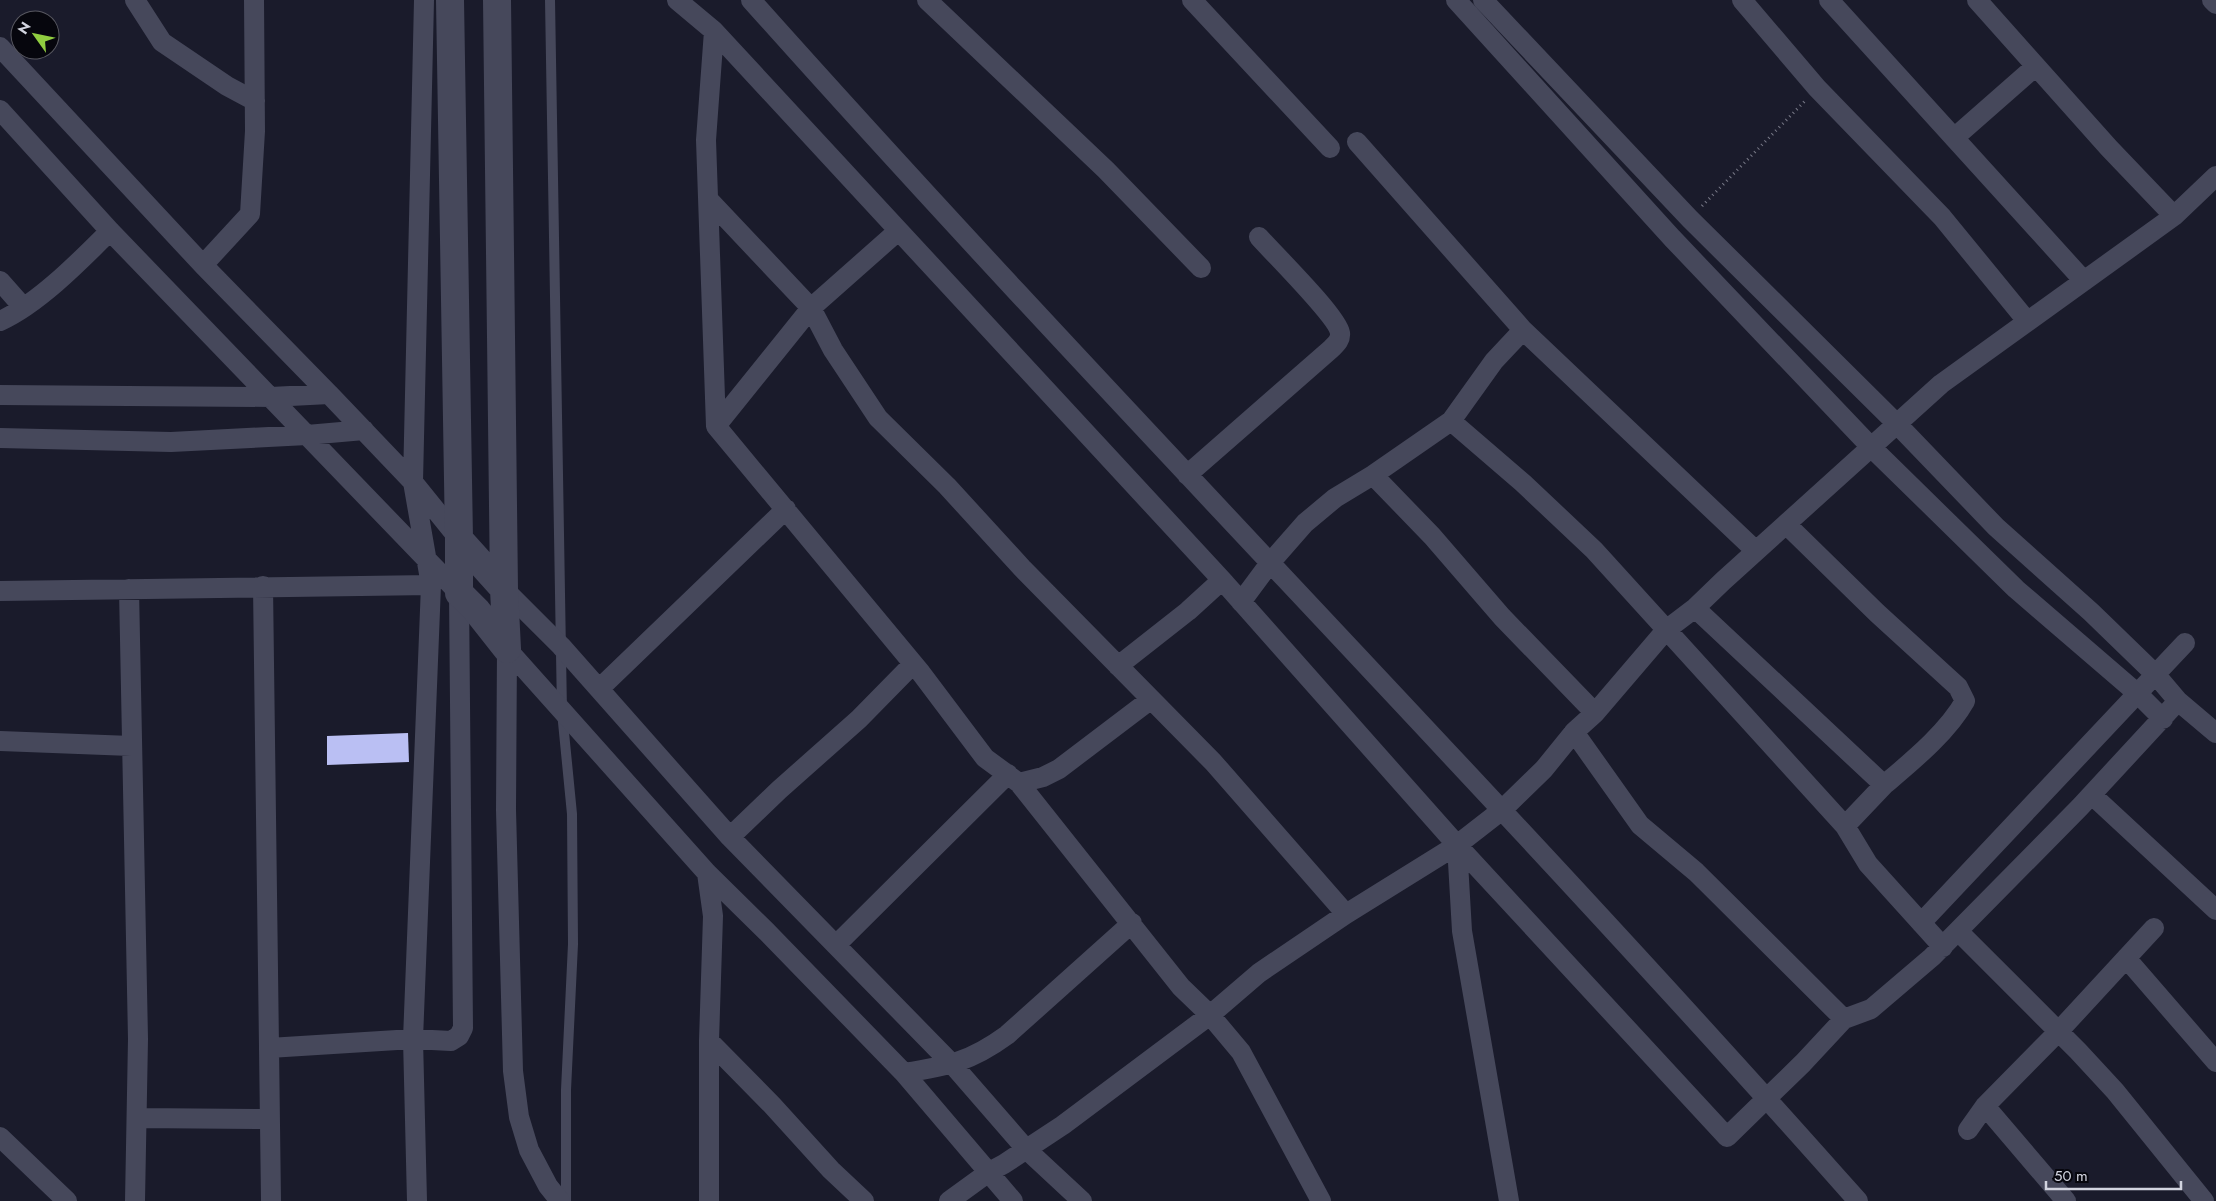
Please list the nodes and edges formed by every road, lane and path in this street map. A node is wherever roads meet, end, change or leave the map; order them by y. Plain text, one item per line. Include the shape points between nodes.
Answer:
1 (135, 0) edge
2 (254, 0) edge
3 (424, 0) edge
4 (450, 0) edge
5 (497, 0) edge
6 (550, 0) edge
7 (677, 0) edge
8 (750, 0) edge
9 (927, 0) edge
10 (1192, 0) edge
11 (1456, 0) edge
12 (1483, 0) edge
13 (1742, 0) edge
14 (1829, 0) edge
15 (1977, 0) edge
16 (2212, 0) edge
17 (2216, 4) edge
18 (714, 31) junction
19 (0, 47) edge
20 (2036, 66) junction
21 (1818, 88) junction
22 (255, 101) junction
23 (0, 110) edge
24 (1954, 138) junction
25 (1357, 142) dead end
26 (1330, 148) dead end
27 (2216, 176) edge
28 (709, 200) junction
29 (2174, 216) junction
30 (1690, 219) junction
31 (110, 230) junction
32 (898, 231) junction
33 (1259, 237) dead end
34 (203, 264) junction
35 (1201, 268) dead end
36 (0, 281) edge
37 (2084, 282) junction
38 (23, 308) junction
39 (811, 308) junction
40 (0, 321) edge
41 (2027, 321) junction
42 (1523, 330) junction
43 (329, 394) junction
44 (0, 395) edge
45 (271, 397) junction
46 (1451, 421) junction
47 (1897, 424) junction
48 (716, 426) junction
49 (364, 430) junction
50 (307, 435) junction
51 (0, 438) edge
52 (1871, 447) junction
53 (1187, 475) junction
54 (1373, 475) junction
55 (413, 482) junction
56 (786, 509) junction
57 (1786, 524) junction
58 (460, 540) junction
59 (1756, 551) junction
60 (428, 558) junction
61 (1270, 563) junction
62 (1222, 580) junction
63 (431, 585) junction
64 (263, 586) junction
65 (128, 589) junction
66 (504, 589) junction
67 (0, 590) edge
68 (458, 593) junction
69 (1241, 602) junction
70 (1695, 608) junction
71 (1666, 630) junction
72 (2185, 642) dead end
73 (561, 646) junction
74 (507, 649) junction
75 (913, 664) junction
76 (1118, 666) junction
77 (2156, 675) junction
78 (599, 689) junction
79 (2138, 694) junction
80 (1150, 700) junction
81 (2178, 701) junction
82 (562, 712) junction
83 (1595, 712) junction
84 (2163, 719) junction
85 (1574, 732) junction
86 (2216, 733) edge
87 (0, 741) edge
88 (131, 746) junction
89 (1014, 779) junction
90 (1884, 785) junction
91 (2092, 795) junction
92 (1502, 810) junction
93 (1845, 826) junction
94 (730, 837) junction
95 (1458, 845) junction
96 (707, 873) junction
97 (2216, 910) edge
98 (1346, 914) junction
99 (1132, 923) junction
100 (1921, 923) junction
101 (2154, 928) dead end
102 (1958, 931) junction
103 (836, 945) junction
104 (1943, 947) junction
105 (2126, 958) junction
106 (1210, 1015) junction
107 (1844, 1019) junction
108 (2058, 1032) junction
109 (413, 1039) junction
110 (709, 1041) junction
111 (269, 1048) junction
112 (2216, 1062) edge
113 (953, 1065) junction
114 (904, 1073) junction
115 (1766, 1097) junction
116 (1985, 1106) junction
117 (137, 1118) junction
118 (270, 1119) junction
119 (1968, 1130) dead end
120 (0, 1137) edge
121 (1026, 1149) junction
122 (989, 1172) junction
123 (67, 1201) edge
124 (135, 1201) edge
125 (271, 1201) edge
126 (417, 1201) edge
127 (560, 1201) edge
128 (566, 1201) edge
129 (709, 1201) edge
130 (864, 1201) edge
131 (949, 1201) edge
132 (1013, 1201) edge
133 (1082, 1201) edge
134 (1321, 1201) edge
135 (1509, 1201) edge
136 (1858, 1201) edge
137 (2066, 1201) edge
138 (2204, 1201) edge

1 - 22 street via 162,42
2 - 22 street
3 - 55 street
4 - 58 street
5 - 66 street
6 - 73 lane
7 - 18 street
8 - 53 street
9 - 35 street via 1106,170
10 - 26 street
11 - 52 street via 1665,231
12 - 30 street
13 - 21 street
14 - 24 street
15 - 20 street
16 - 17 street
18 - 28 street via 706,140
18 - 32 street
19 - 34 street
20 - 24 street
20 - 29 street
21 - 30 path
21 - 41 street via 1942,218
22 - 34 street via 250,214
23 - 31 street
24 - 37 street
25 - 42 street
27 - 29 street
28 - 39 street
28 - 48 street
29 - 37 street
30 - 47 street
31 - 38 street via 73,268
31 - 45 street
32 - 39 street
32 - 62 street
33 - 53 street via 1328,313 1340,331 1340,340
34 - 43 street
36 - 38 street
37 - 41 street
38 - 40 street
39 - 48 street
39 - 76 street via 833,350 878,418
41 - 47 street via 1941,384
42 - 46 street via 1494,361
42 - 59 street
43 - 45 street
43 - 49 street
44 - 45 street
45 - 50 street
46 - 54 street
46 - 71 street via 1594,550
47 - 52 street
47 - 77 street via 1996,527
48 - 56 street
49 - 50 street
49 - 55 street
50 - 51 street via 170,442
50 - 60 street
52 - 57 street
52 - 79 street via 2016,588
53 - 61 street
54 - 61 street via 1327,504 1305,523
54 - 83 street via 1432,536 1502,617
55 - 58 street
55 - 60 street
56 - 75 street
56 - 78 street
57 - 59 street
57 - 90 street via 1958,687 1965,701 1917,758
58 - 66 street
58 - 68 street
59 - 70 street
60 - 63 street
60 - 68 street
61 - 69 street
61 - 92 street
62 - 69 street
62 - 76 street via 1188,612
63 - 64 street
63 - 109 street
64 - 65 street
64 - 111 street
65 - 67 street
65 - 88 street
66 - 73 street
66 - 74 street
68 - 74 street
68 - 109 street via 463,1028 451,1042
69 - 95 street
70 - 71 street
70 - 90 street
71 - 83 street
71 - 93 street
72 - 77 street
73 - 78 street
73 - 82 lane
74 - 82 street
74 - 127 street via 506,810 513,1071 519,1117 529,1150
75 - 89 street via 985,758
75 - 94 street via 859,719
76 - 80 street
77 - 79 street
77 - 81 street
78 - 94 street
79 - 84 street
79 - 100 street
80 - 89 street via 1059,769 1043,777
80 - 98 street via 1213,762
81 - 84 street
81 - 86 street
82 - 96 street
82 - 128 lane via 572,814 573,944 566,1090
83 - 85 street
84 - 91 street
85 - 92 street via 1544,769
85 - 107 street via 1640,825 1696,872
87 - 88 street
88 - 117 street
89 - 99 street
89 - 103 street
90 - 93 street
91 - 97 street
91 - 102 street
92 - 95 street
92 - 115 street
93 - 100 street via 1868,864
94 - 103 street
95 - 98 street
95 - 115 street via 1727,1136
95 - 135 street via 1462,931
96 - 110 street via 713,916
96 - 114 street
98 - 106 street via 1259,973
99 - 106 street via 1181,987
99 - 113 street via 1007,1035 987,1050
100 - 104 street
101 - 105 street
102 - 104 street
102 - 108 street
103 - 113 street
104 - 107 street via 1871,1009
105 - 108 street
105 - 112 street
106 - 121 street
106 - 134 street via 1241,1052
107 - 115 street
108 - 116 street
108 - 138 street via 2115,1091
109 - 111 street
109 - 126 street
110 - 129 street
110 - 130 street
111 - 118 street
113 - 114 street
113 - 121 street
114 - 122 street
115 - 136 street
116 - 119 street
116 - 137 street
117 - 118 street
117 - 124 street
118 - 125 street
120 - 123 street
121 - 122 street
121 - 133 street
122 - 131 street
122 - 132 street

